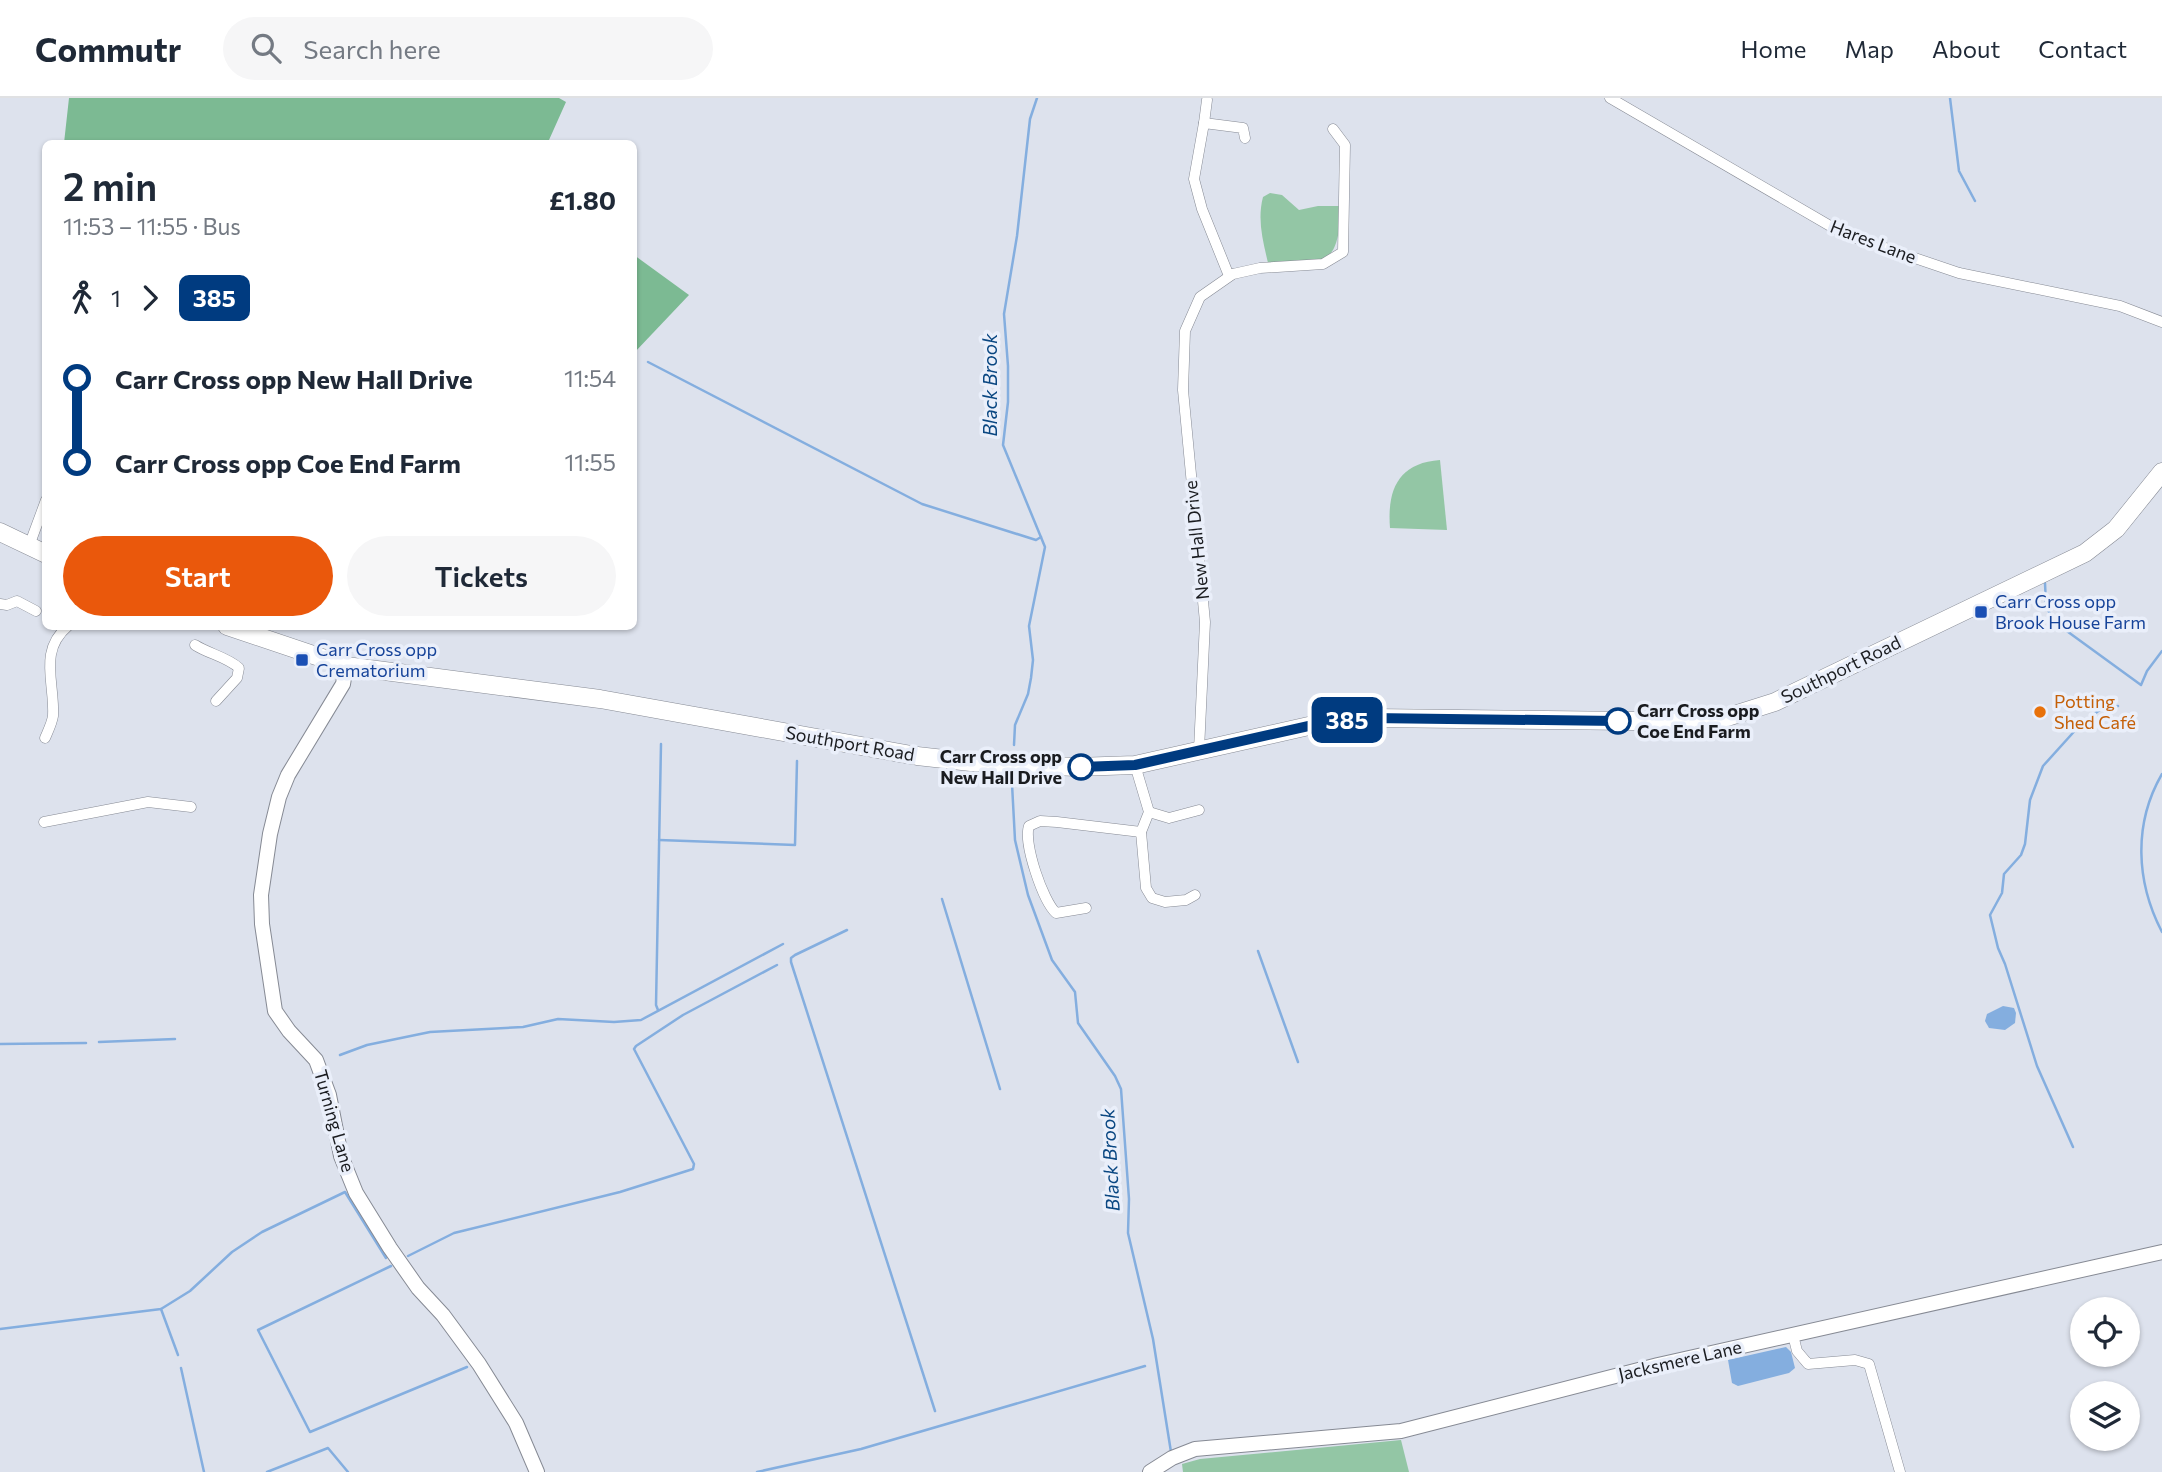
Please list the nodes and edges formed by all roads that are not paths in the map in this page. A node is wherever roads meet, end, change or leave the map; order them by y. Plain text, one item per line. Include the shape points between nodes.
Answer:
1 (1610, 98) edge
2 (1207, 100) dead end
3 (1204, 123) junction
4 (1333, 129) dead end
5 (1245, 138) dead end
6 (1233, 274) junction
7 (2162, 322) edge
8 (2162, 472) edge
9 (42, 511) edge
10 (0, 532) edge
11 (29, 546) junction
12 (42, 552) edge
13 (0, 604) edge
14 (37, 611) dead end
15 (64, 630) edge
16 (239, 630) edge
17 (195, 645) dead end
18 (346, 666) junction
19 (216, 701) dead end
20 (45, 738) dead end
21 (1199, 750) junction
22 (1135, 765) junction
23 (191, 807) dead end
24 (1199, 810) dead end
25 (1149, 812) junction
26 (44, 822) dead end
27 (1141, 832) junction
28 (1195, 895) dead end
29 (1086, 908) dead end
30 (2162, 1252) edge
31 (1793, 1335) junction
32 (1154, 1469) edge
33 (537, 1472) edge
34 (1900, 1472) edge

1 - 7 street, Hares Lane via 1844,234 1959,273 2120,306
2 - 3 street
3 - 5 street via 1242,128
3 - 6 street via 1194,179 1212,238 1229,276
4 - 6 street via 1345,145 1343,252 1324,264
6 - 21 street, New Hall Drive via 1200,297 1185,331 1183,390 1205,622
8 - 21 highway, Southport Road via 2116,529 2085,553 1775,702 1718,720 1371,718 1322,723
9 - 11 street
10 - 11 highway
11 - 12 highway
13 - 14 street via 18,601
15 - 20 street via 50,654 53,719
16 - 18 highway, Southport Road
17 - 19 street via 239,668 229,695
18 - 22 highway, Southport Road via 600,699 917,756 1076,767
18 - 33 main road, Turning Lane via 343,684 288,775 263,864 262,924 275,1011 316,1060 330,1095 341,1156 356,1193 418,1288 479,1364 516,1423
21 - 22 highway, Southport Road
22 - 25 street
23 - 26 street via 148,802
24 - 25 street via 1170,818
25 - 27 street
27 - 28 street via 1146,888 1152,898 1165,902
27 - 29 street via 1040,821 1030,826 1027,832 1034,862 1049,906 1056,913
30 - 31 main road, Jacksmere Lane
31 - 32 main road, Jacksmere Lane via 1401,1430 1195,1449
31 - 34 street via 1797,1351 1808,1364 1855,1360 1869,1364

